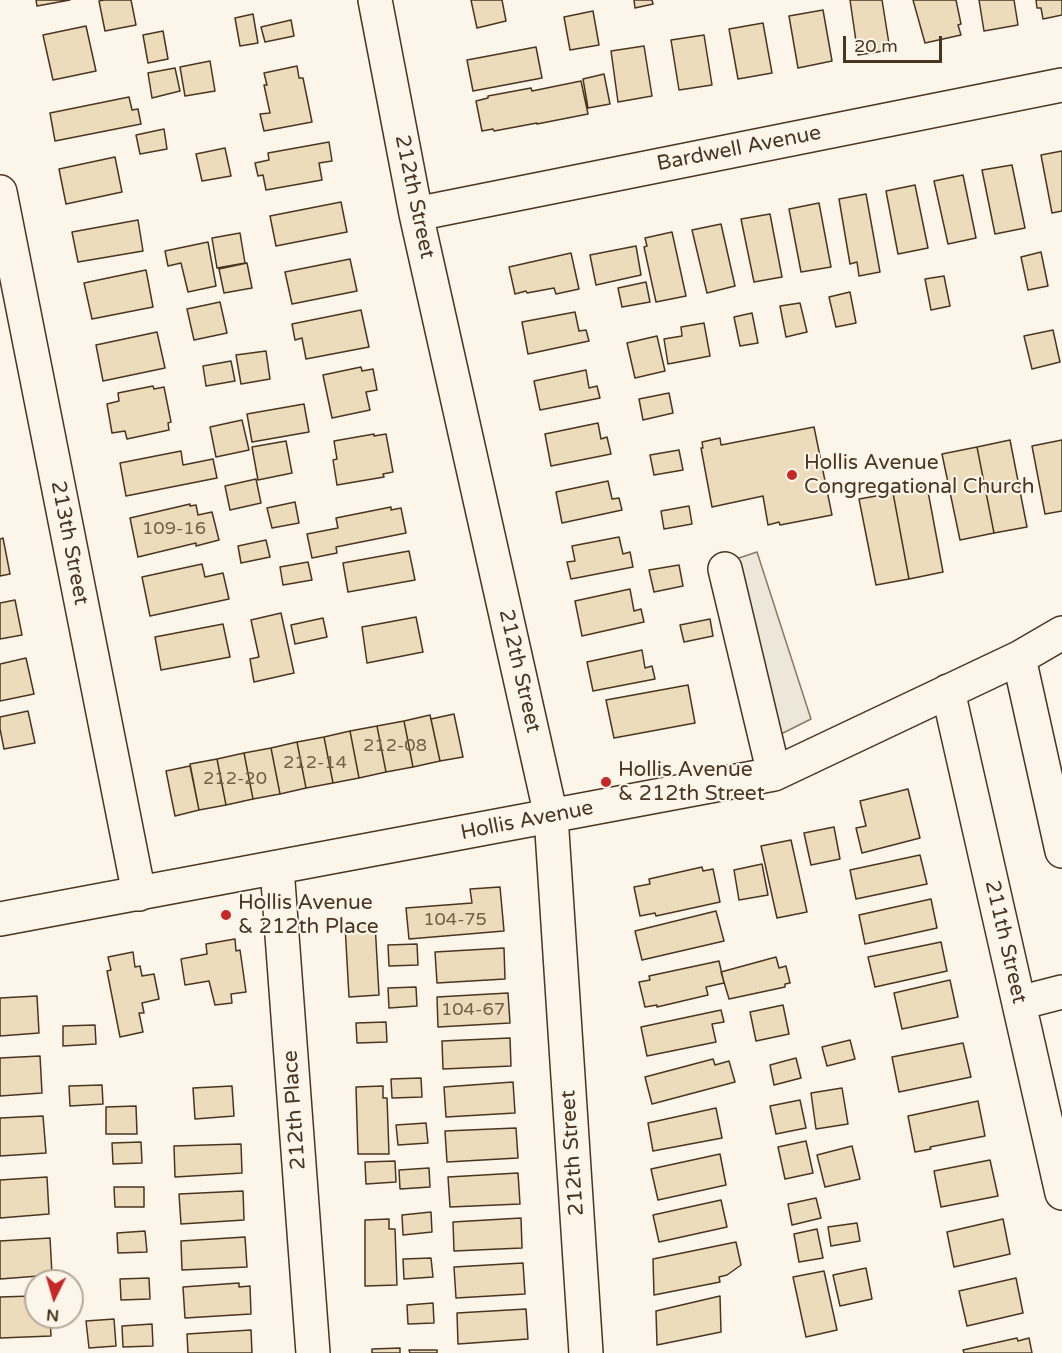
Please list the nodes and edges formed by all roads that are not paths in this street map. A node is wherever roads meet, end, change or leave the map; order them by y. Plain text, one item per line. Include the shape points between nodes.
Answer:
1 (375, 0) edge
2 (1062, 85) edge
3 (0, 192) edge
4 (416, 214) junction
5 (725, 569) dead end
6 (1062, 633) edge
7 (1019, 658) junction
8 (948, 691) junction
9 (774, 774) junction
10 (551, 816) junction
11 (1062, 851) edge
12 (277, 868) junction
13 (139, 894) junction
14 (0, 919) edge
15 (1062, 992) edge
16 (1019, 1003) junction
17 (1062, 1193) edge
18 (313, 1353) edge
19 (586, 1353) edge

1 - 4 street, 212th Street
2 - 4 street, Bardwell Avenue
3 - 13 street, 213th Street
4 - 10 street, 212th Street
5 - 9 street
6 - 7 street, Hollis Avenue
7 - 8 street, Hollis Avenue
7 - 11 street
8 - 9 street, Hollis Avenue
8 - 16 street, 211th Street
9 - 10 street, Hollis Avenue
10 - 12 street, Hollis Avenue
10 - 19 street, 212th Street
12 - 13 street, Hollis Avenue
12 - 18 street, 212th Place
13 - 14 street, Hollis Avenue
15 - 16 street
16 - 17 street, 211th Street

